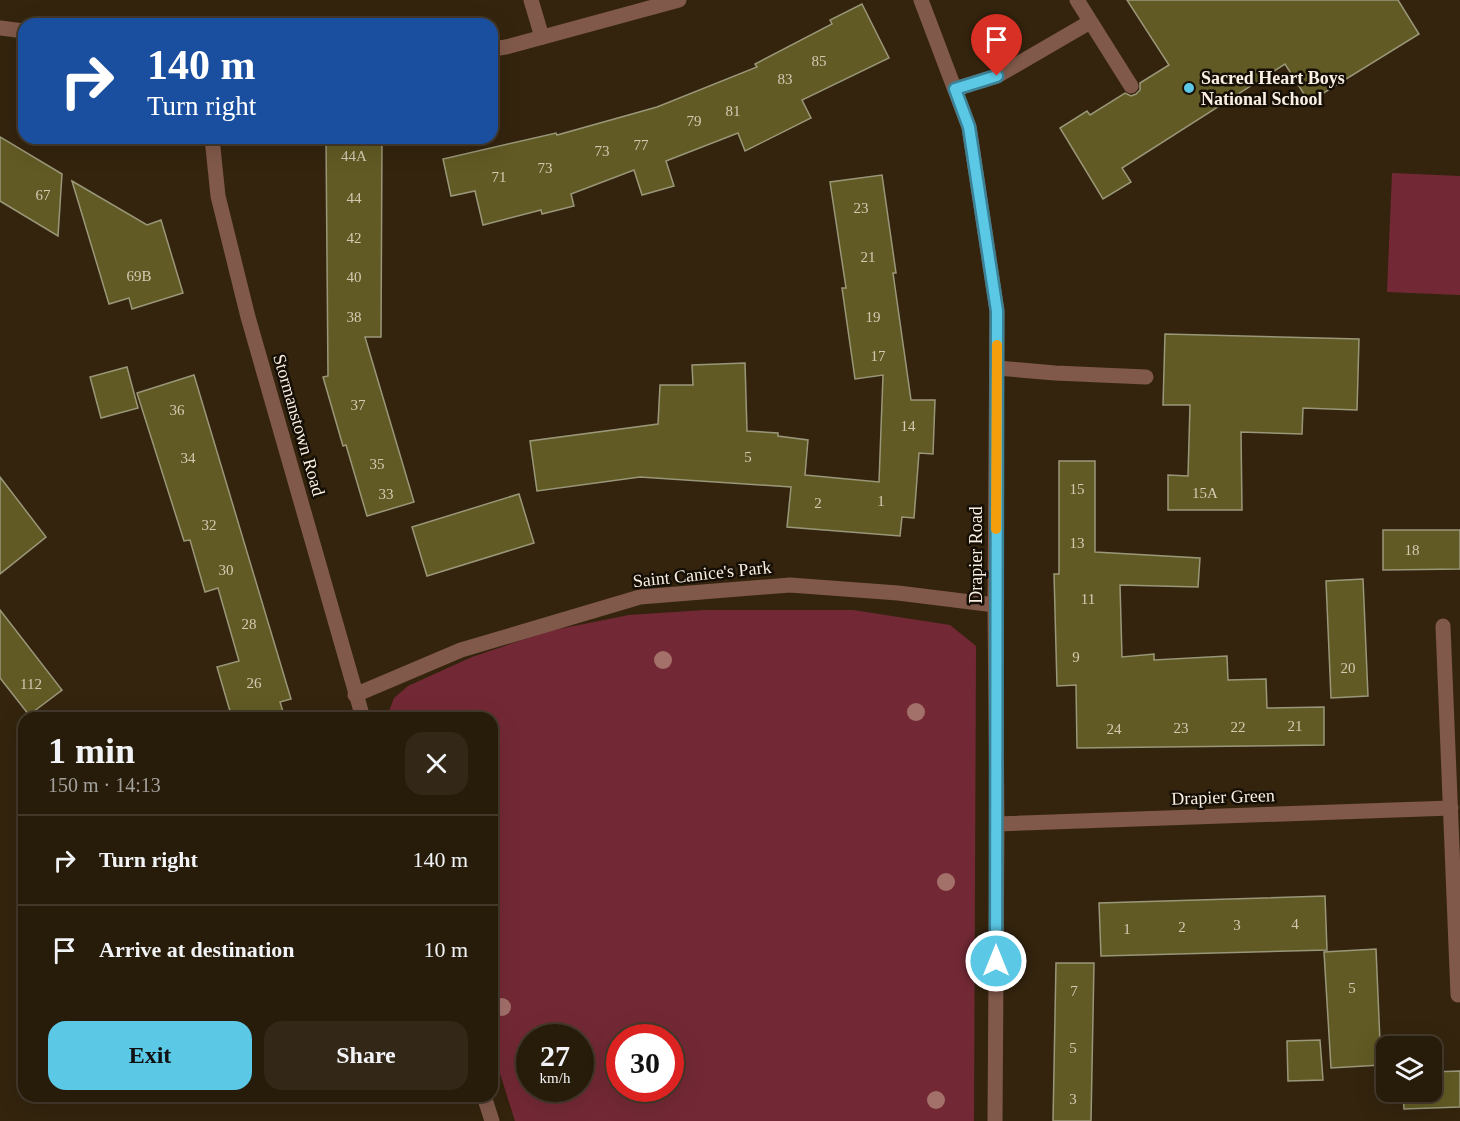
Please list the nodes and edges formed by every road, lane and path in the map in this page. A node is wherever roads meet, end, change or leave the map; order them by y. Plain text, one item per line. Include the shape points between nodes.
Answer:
1 (531, 0) edge
2 (679, 0) edge
3 (921, 0) edge
4 (1077, 0) edge
5 (1090, 22) junction
6 (0, 28) edge
7 (18, 30) edge
8 (542, 37) junction
9 (498, 48) edge
10 (1131, 86) dead end
11 (955, 89) junction
12 (213, 144) edge
13 (997, 368) junction
14 (1146, 377) dead end
15 (995, 605) junction
16 (1443, 626) dead end
17 (355, 694) junction
18 (361, 712) edge
19 (1450, 808) junction
20 (998, 824) junction
21 (1458, 995) dead end
22 (486, 1102) edge
23 (492, 1121) edge
24 (995, 1121) edge

1 - 8 street
2 - 8 street
3 - 11 street, Drapier Road
4 - 5 street
5 - 10 street
5 - 11 street via 997,76
6 - 7 street
8 - 9 street
11 - 13 street, Drapier Road via 969,127 997,311
12 - 17 street, Stormanstown Road via 218,195 248,317
13 - 14 street
13 - 15 street, Drapier Road
15 - 17 street, Saint Canice's Park via 790,585 640,597 461,650
15 - 20 street, Drapier Road
16 - 19 street
17 - 18 street, Stormanstown Road
19 - 20 street, Drapier Green
19 - 21 street
20 - 24 street, Drapier Road
22 - 23 street

